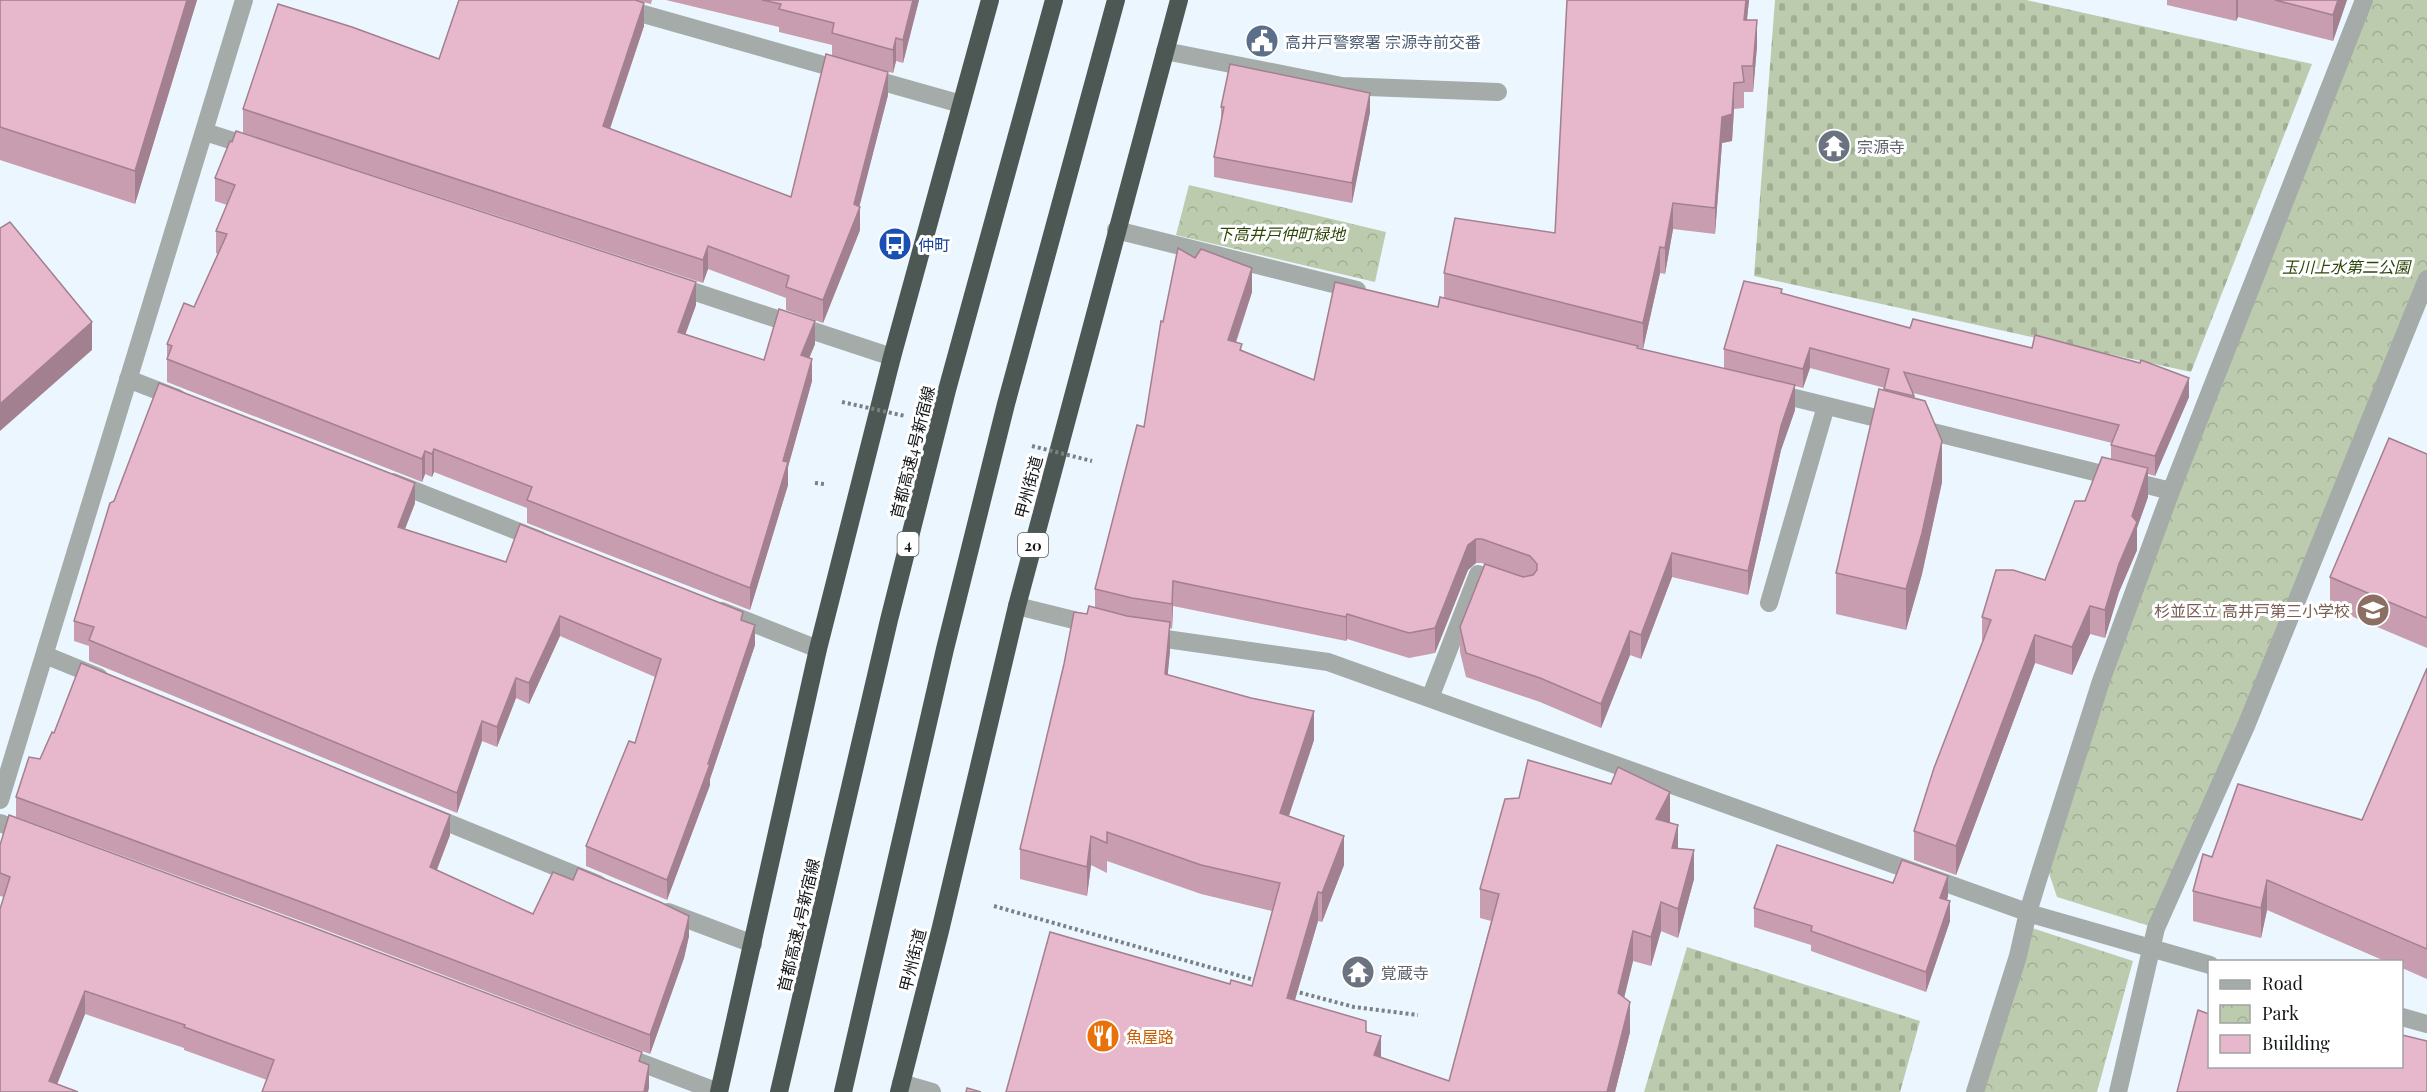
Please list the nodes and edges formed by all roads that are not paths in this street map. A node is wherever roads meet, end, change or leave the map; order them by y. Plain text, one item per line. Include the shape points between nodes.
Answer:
1 (244, 0) edge
2 (594, 0) edge
3 (990, 0) edge
4 (1054, 0) edge
5 (1116, 0) edge
6 (1179, 0) edge
7 (2364, 0) edge
8 (1165, 51) junction
9 (1498, 92) dead end
10 (961, 104) junction
11 (205, 132) junction
12 (273, 154) edge
13 (1116, 230) junction
14 (656, 279) edge
15 (2427, 279) edge
16 (1377, 295) edge
17 (892, 357) junction
18 (128, 379) junction
19 (1757, 389) edge
20 (195, 405) edge
21 (1826, 406) junction
22 (372, 474) edge
23 (2171, 491) junction
24 (560, 548) edge
25 (1516, 588) edge
26 (1768, 603) dead end
27 (703, 604) edge
28 (1017, 606) junction
29 (1111, 629) edge
30 (1130, 633) edge
31 (818, 649) junction
32 (45, 655) junction
33 (110, 682) edge
34 (1430, 698) junction
35 (0, 800) edge
36 (411, 807) edge
37 (0, 823) edge
38 (44, 839) edge
39 (616, 891) edge
40 (648, 904) edge
41 (2028, 912) junction
42 (753, 944) junction
43 (2150, 948) junction
44 (2208, 964) edge
45 (2403, 1017) edge
46 (2427, 1024) edge
47 (604, 1049) edge
48 (900, 1088) edge
49 (718, 1092) edge
50 (779, 1092) edge
51 (843, 1092) edge
52 (932, 1092) edge
53 (1975, 1092) edge
54 (2118, 1092) edge

1 - 11 street
2 - 10 street
3 - 10 highway
4 - 50 highway, 首都高速4号新宿線 / 4, bridge via 892,608
5 - 51 highway, bridge via 956,602
6 - 8 highway, 甲州街道 / 20
7 - 23 street
8 - 9 street via 1342,86
8 - 13 highway, 甲州街道 / 20
10 - 17 highway
11 - 12 street
11 - 18 street
13 - 16 street
13 - 28 highway, 甲州街道 / 20
14 - 17 street
15 - 43 street via 2246,726
17 - 31 highway
18 - 20 street
18 - 32 street
19 - 21 street
21 - 23 street
21 - 26 street
22 - 24 street
23 - 41 street via 2101,681
25 - 34 street via 1478,574
27 - 31 street
28 - 29 street
28 - 48 highway, 甲州街道 / 20
30 - 34 street via 1328,662
31 - 42 highway
32 - 33 street
32 - 35 street
34 - 41 street
36 - 39 street
37 - 38 street
40 - 42 street
41 - 43 street
41 - 53 street
42 - 49 highway
43 - 44 street
43 - 54 street
45 - 46 street
47 - 49 street
48 - 52 street

